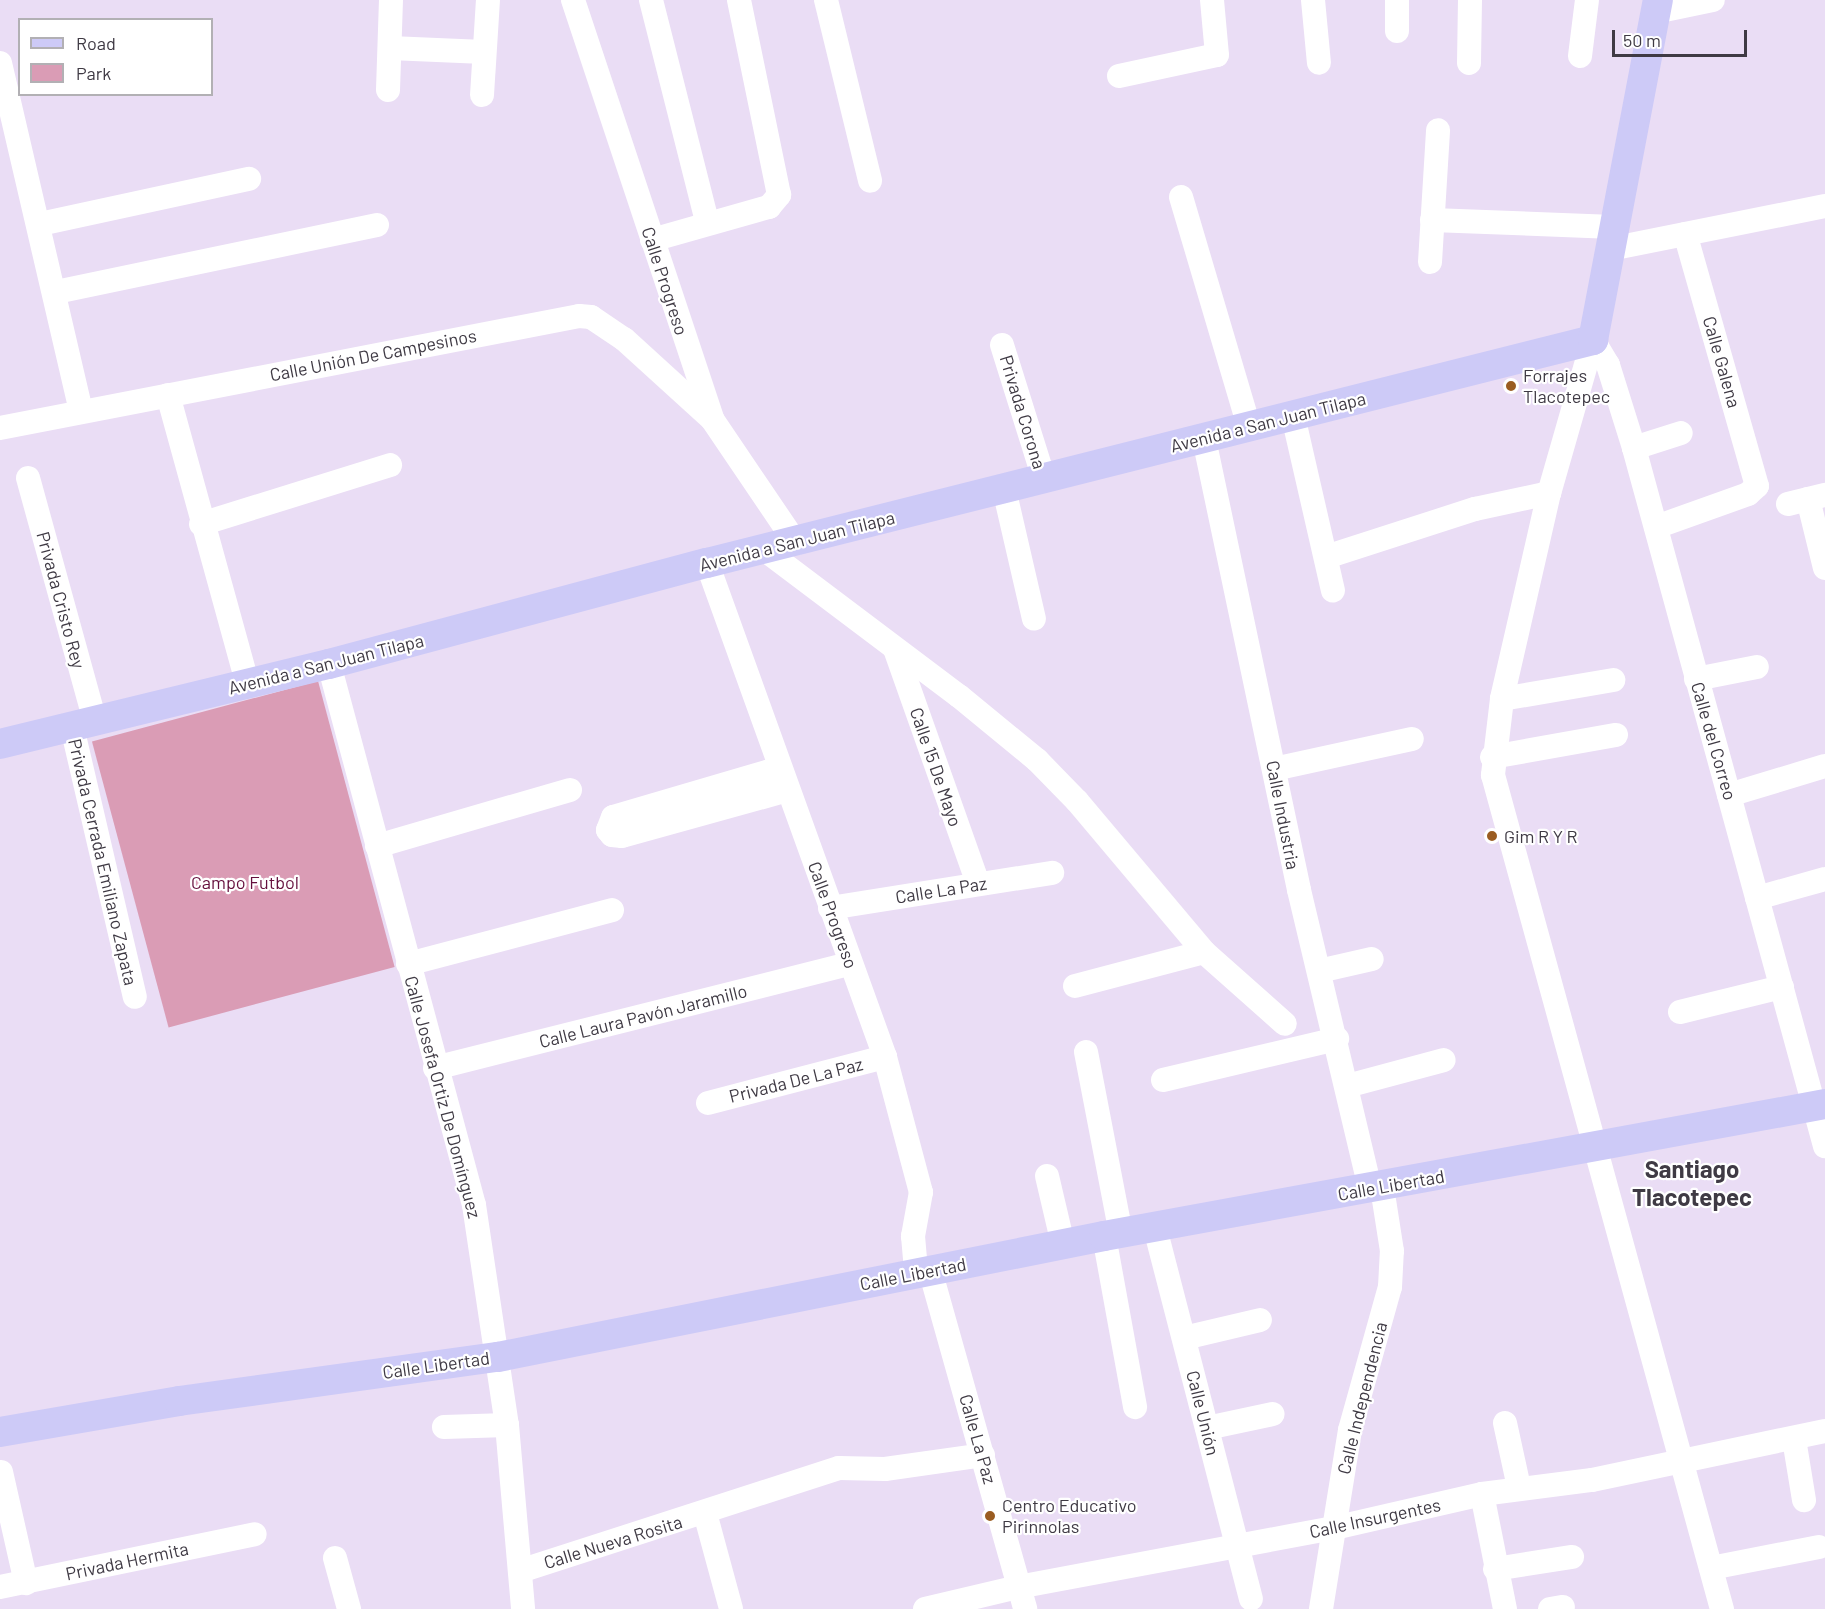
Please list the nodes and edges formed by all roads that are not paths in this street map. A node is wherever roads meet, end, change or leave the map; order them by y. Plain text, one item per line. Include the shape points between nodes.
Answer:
1 (390, 0) edge
2 (488, 0) edge
3 (573, 0) edge
4 (651, 0) edge
5 (739, 0) edge
6 (826, 0) edge
7 (1212, 0) edge
8 (1313, 0) edge
9 (1397, 0) edge
10 (1470, 0) edge
11 (1587, 0) edge
12 (1713, 0) edge
13 (1656, 6) edge
14 (1397, 31) dead end
15 (390, 48) junction
16 (484, 52) junction
17 (1580, 56) dead end
18 (0, 63) edge
19 (1319, 63) dead end
20 (1468, 63) dead end
21 (1119, 76) dead end
22 (388, 90) dead end
23 (482, 95) dead end
24 (1438, 130) dead end
25 (249, 179) dead end
26 (870, 181) dead end
27 (1181, 196) dead end
28 (1825, 206) edge
29 (1432, 220) junction
30 (706, 222) junction
31 (40, 224) junction
32 (377, 225) dead end
33 (1685, 234) junction
34 (1612, 238) junction
35 (652, 240) junction
36 (1430, 262) dead end
37 (56, 292) junction
38 (1593, 340) junction
39 (1002, 345) dead end
40 (168, 395) junction
41 (81, 410) junction
42 (1293, 416) junction
43 (712, 419) junction
44 (1249, 427) junction
45 (0, 428) edge
46 (1681, 433) dead end
47 (1204, 439) junction
48 (1634, 448) junction
49 (390, 465) dead end
50 (28, 478) dead end
51 (1044, 479) junction
52 (1004, 489) junction
53 (1549, 493) junction
54 (1807, 499) edge
55 (201, 524) junction
56 (1656, 527) junction
57 (796, 543) junction
58 (765, 550) junction
59 (1326, 557) junction
60 (707, 563) junction
61 (1825, 568) edge
62 (1333, 590) dead end
63 (1034, 619) dead end
64 (895, 649) junction
65 (329, 664) junction
66 (1757, 667) dead end
67 (1696, 679) junction
68 (1613, 680) dead end
69 (248, 684) junction
70 (1502, 699) junction
71 (84, 724) junction
72 (1616, 735) dead end
73 (1412, 739) dead end
74 (0, 744) edge
75 (1492, 757) junction
76 (1825, 766) edge
77 (1274, 769) junction
78 (784, 779) junction
79 (751, 789) junction
80 (570, 790) dead end
81 (1729, 795) junction
82 (377, 846) junction
83 (1052, 873) dead end
84 (1825, 879) edge
85 (978, 884) junction
86 (1758, 898) junction
87 (830, 908) junction
88 (612, 910) dead end
89 (1204, 952) junction
90 (1372, 959) dead end
91 (408, 964) junction
92 (850, 964) junction
93 (1319, 971) junction
94 (1075, 986) dead end
95 (1782, 987) junction
96 (135, 997) dead end
97 (1680, 1012) dead end
98 (1285, 1024) dead end
99 (1337, 1039) junction
100 (1086, 1052) dead end
101 (885, 1057) junction
102 (1444, 1060) dead end
103 (435, 1068) junction
104 (1163, 1080) dead end
105 (1347, 1086) junction
106 (708, 1103) dead end
107 (1820, 1105) edge
108 (1825, 1146) edge
109 (1594, 1148) junction
110 (1047, 1176) dead end
111 (1376, 1188) junction
112 (1155, 1228) junction
113 (1112, 1235) junction
114 (1064, 1244) junction
115 (923, 1272) junction
116 (1260, 1320) dead end
117 (1184, 1338) junction
118 (498, 1357) junction
119 (1135, 1407) dead end
120 (1273, 1414) dead end
121 (1505, 1423) dead end
122 (507, 1425) junction
123 (444, 1428) dead end
124 (1207, 1428) junction
125 (1825, 1431) edge
126 (0, 1432) edge
127 (1794, 1439) junction
128 (983, 1455) junction
129 (1682, 1461) junction
130 (1, 1472) edge
131 (1519, 1487) junction
132 (1482, 1494) junction
133 (1804, 1500) dead end
134 (705, 1513) junction
135 (1334, 1528) junction
136 (255, 1534) dead end
137 (1236, 1545) junction
138 (1819, 1547) dead end
139 (1572, 1557) dead end
140 (335, 1558) dead end
141 (1711, 1568) junction
142 (1495, 1569) junction
143 (520, 1571) junction
144 (26, 1583) junction
145 (0, 1587) edge
146 (1022, 1598) edge
147 (1251, 1599) dead end
148 (350, 1609) edge
149 (523, 1609) edge
150 (731, 1609) edge
151 (925, 1609) edge
152 (1321, 1609) edge
153 (1505, 1609) edge
154 (1722, 1609) edge

1 - 15 street
2 - 16 street
3 - 35 street, Calle Progreso
4 - 30 street
5 - 30 street via 779,195 769,207
6 - 26 street
7 - 21 street via 1217,55
8 - 19 street
9 - 14 street
10 - 20 street
11 - 17 street
12 - 13 street
13 - 34 main road
15 - 16 street
15 - 22 street
16 - 23 street
18 - 31 street
24 - 29 street
25 - 31 street
27 - 44 street
28 - 33 street
29 - 34 street
29 - 36 street
30 - 35 street
31 - 37 street
32 - 37 street
33 - 34 street
33 - 56 street, Calle Galena via 1757,483 1755,491
34 - 38 main road
35 - 43 street, Calle Progreso
37 - 41 street
38 - 42 main road, Avenida a San Juan Tilapa
38 - 48 street, Calle del Correo via 1608,365
38 - 53 street
39 - 51 street, Privada Corona
40 - 41 street, Calle Unión De Campesinos
40 - 43 street, Calle Unión De Campesinos via 579,316 591,318 624,339
40 - 55 street
41 - 45 street, Calle Unión De Campesinos
42 - 44 main road, Avenida a San Juan Tilapa
42 - 59 street
43 - 57 street, Calle Progreso
44 - 47 main road, Avenida a San Juan Tilapa
46 - 48 street
47 - 51 main road, Avenida a San Juan Tilapa
47 - 77 street, Calle Industria
48 - 56 street, Calle del Correo
49 - 55 street
50 - 71 street, Privada Cristo Rey
51 - 52 main road, Avenida a San Juan Tilapa
52 - 57 main road, Avenida a San Juan Tilapa
52 - 63 street
53 - 59 street via 1475,509
53 - 70 street
54 - 61 street
55 - 69 street
56 - 67 street, Calle del Correo
57 - 58 main road, Avenida a San Juan Tilapa
58 - 60 main road, Avenida a San Juan Tilapa
58 - 64 street
59 - 62 street
60 - 65 main road, Avenida a San Juan Tilapa
60 - 78 street, Calle Progreso
64 - 85 street, Calle 15 De Mayo
64 - 89 street via 1014,740 1058,780
65 - 69 main road, Avenida a San Juan Tilapa
65 - 82 street, Calle Josefa Ortiz De Domínguez
66 - 67 street
67 - 81 street, Calle del Correo
68 - 70 street
69 - 71 main road, Avenida a San Juan Tilapa
70 - 75 street
71 - 74 main road, Avenida a San Juan Tilapa
71 - 96 street, Privada Cerrada Emiliano Zapata
72 - 75 street
73 - 77 street
75 - 109 street via 1496,791
76 - 81 street
77 - 93 street, Calle Industria
78 - 79 street
78 - 87 street, Calle Progreso
79 - 79 street via 622,836 612,836 608,830 613,817
80 - 82 street
81 - 86 street, Calle del Correo
82 - 91 street, Calle Josefa Ortiz De Domínguez
83 - 85 street, Calle La Paz
84 - 86 street
85 - 87 street, Calle La Paz
86 - 95 street, Calle del Correo
87 - 92 street, Calle Progreso
88 - 91 street
89 - 94 street
89 - 98 street
90 - 93 street
91 - 103 street, Calle Josefa Ortiz De Domínguez
92 - 101 street, Calle Progreso
92 - 103 street, Calle Laura Pavón Jaramillo
93 - 99 street, Calle Industria
95 - 97 street
95 - 107 street, Calle del Correo
99 - 104 street
99 - 105 street, Calle Industria
100 - 113 street
101 - 106 street, Privada De La Paz
101 - 115 street, Calle Progreso via 921,1192 914,1236
102 - 105 street
103 - 118 street, Calle Josefa Ortiz De Domínguez via 474,1205
105 - 111 street, Calle Industria
107 - 108 street, Calle del Correo
107 - 109 main road, Calle Libertad
109 - 111 main road, Calle Libertad
109 - 129 street
110 - 114 street
111 - 112 main road, Calle Libertad
111 - 135 street, Calle Independencia via 1392,1251 1390,1287 1350,1430
112 - 113 main road, Calle Libertad
112 - 117 street, Calle Unión
113 - 114 main road, Calle Libertad
113 - 119 street
114 - 115 main road, Calle Libertad
115 - 118 main road, Calle Libertad
115 - 128 street, Calle La Paz
116 - 117 street
117 - 124 street, Calle Unión
118 - 122 street, Calle Josefa Ortiz De Domínguez
118 - 126 main road, Calle Libertad via 179,1401
120 - 124 street
121 - 131 street
122 - 123 street
122 - 143 street, Calle Josefa Ortiz De Domínguez
124 - 137 street, Calle Unión
125 - 127 street, Calle Insurgentes
127 - 129 street, Calle Insurgentes
127 - 133 street
128 - 134 street, Calle Nueva Rosita via 885,1469 839,1468
128 - 146 street, Calle La Paz
129 - 131 street, Calle Insurgentes via 1581,1482
129 - 141 street
130 - 144 street
131 - 132 street, Calle Insurgentes
132 - 135 street, Calle Insurgentes
132 - 142 street
134 - 143 street, Calle Nueva Rosita
134 - 150 street, Calle Nueva Rosita
135 - 137 street, Calle Insurgentes
135 - 152 street, Calle Independencia
136 - 144 street, Privada Hermita
137 - 146 street, Calle Insurgentes
137 - 147 street, Calle Unión
138 - 141 street
139 - 142 street
140 - 148 street
141 - 154 street
142 - 153 street
143 - 149 street, Calle Josefa Ortiz De Domínguez
144 - 145 street, Privada Hermita
146 - 151 street, Calle Insurgentes

